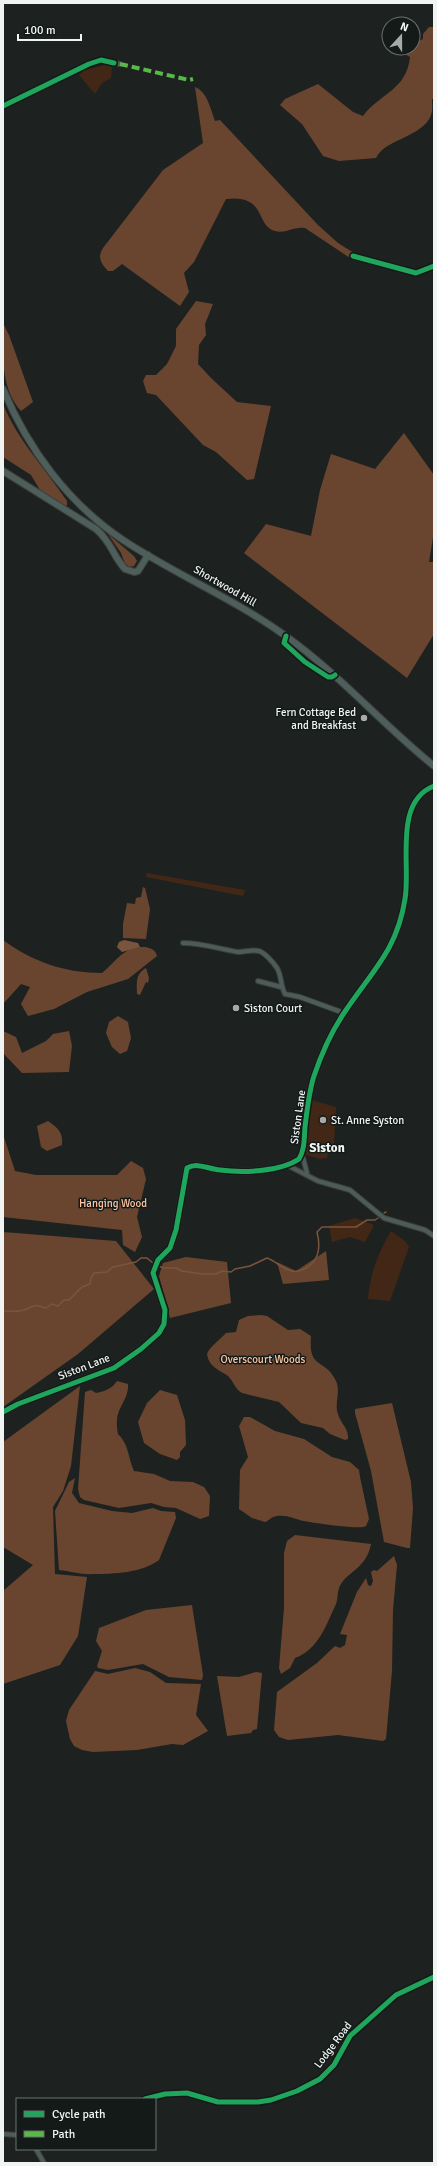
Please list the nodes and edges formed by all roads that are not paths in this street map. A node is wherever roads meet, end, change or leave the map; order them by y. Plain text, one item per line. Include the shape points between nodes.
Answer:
1 (120, 64) dead end
2 (3, 106) edge
3 (353, 256) dead end
4 (434, 266) edge
5 (3, 389) edge
6 (3, 471) edge
7 (148, 555) junction
8 (434, 766) edge
9 (434, 786) edge
10 (183, 943) dead end
11 (258, 981) dead end
12 (281, 987) junction
13 (344, 1013) junction
14 (302, 1154) junction
15 (287, 1165) junction
16 (307, 1173) junction
17 (434, 1236) edge
18 (3, 1412) edge
19 (434, 1977) edge
20 (149, 2098) edge
21 (3, 2134) edge
22 (16, 2135) edge
23 (37, 2150) edge
24 (44, 2163) edge

1 - 2 street via 101,60 89,64
3 - 4 street via 416,273
5 - 7 street, Shortwood Hill via 24,433 58,481 97,520
6 - 7 street via 105,537 125,569 138,571
7 - 8 street, Shortwood Hill via 250,612 286,636 335,674
9 - 13 street, Siston Lane via 418,797 407,821 407,884 394,942
10 - 12 street via 204,944 240,952 260,951 277,968
11 - 12 street
12 - 13 street via 285,994
13 - 14 street, Siston Lane via 314,1078
14 - 15 street, Siston Lane via 299,1159
14 - 16 street
15 - 16 street
15 - 18 street, Siston Lane via 236,1172 192,1165 187,1168 176,1230 170,1248 156,1265 154,1278 161,1292 165,1318 162,1328 153,1340 114,1368
16 - 17 street via 318,1181 350,1190 384,1218 425,1230
19 - 20 street, Lodge Road via 396,1995 350,2036 334,2065 320,2079 296,2091 258,2102 218,2102 187,2093
21 - 22 street
23 - 24 street

